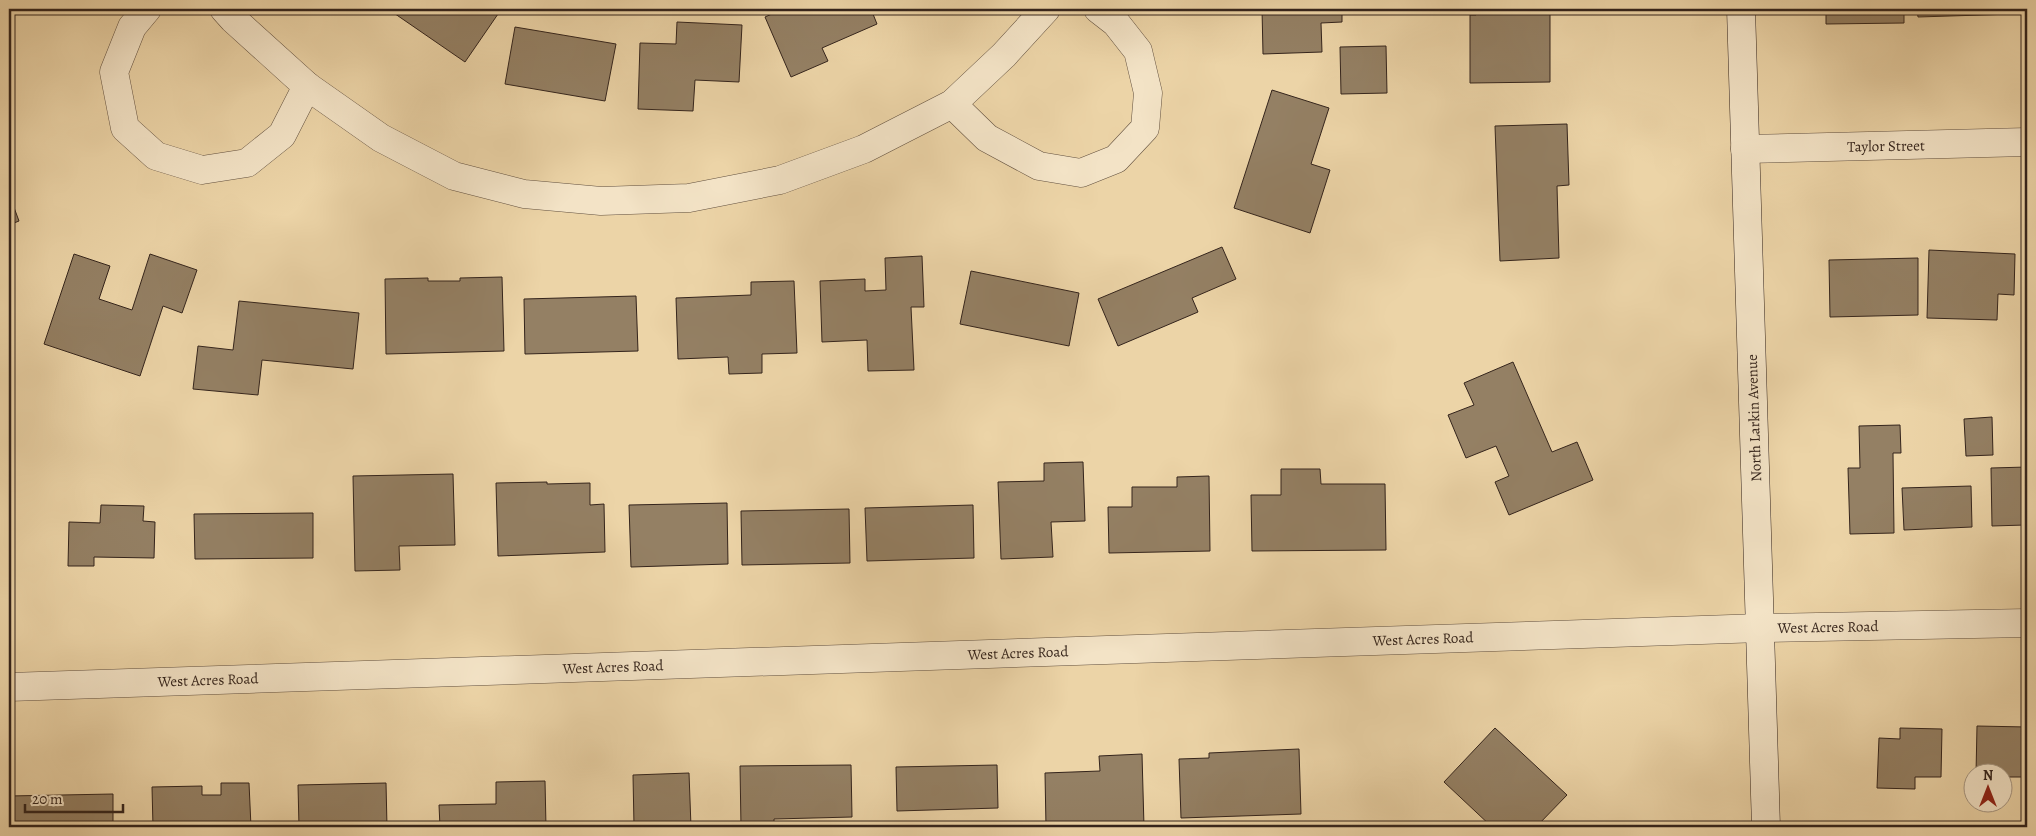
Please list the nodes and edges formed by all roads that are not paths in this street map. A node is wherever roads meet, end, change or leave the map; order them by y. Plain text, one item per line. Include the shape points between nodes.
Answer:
1 (147, 9) edge
2 (224, 9) edge
3 (1046, 9) edge
4 (1098, 9) edge
5 (1741, 9) edge
6 (307, 86) junction
7 (952, 104) junction
8 (2027, 142) edge
9 (1745, 149) junction
10 (2027, 623) edge
11 (1761, 628) junction
12 (9, 687) edge
13 (1766, 827) edge

1 - 6 street via 132,26 114,72 125,128 156,156 202,170 247,163 282,135
2 - 6 street
3 - 7 street
4 - 7 street via 1116,23 1138,51 1148,93 1144,128 1116,159 1081,173 1039,166 987,138
5 - 9 street, North Larkin Avenue
6 - 7 street via 381,138 454,176 524,194 601,201 689,198 780,180 864,149
8 - 9 street, Taylor Street
9 - 11 street, North Larkin Avenue
10 - 11 street, West Acres Road
11 - 12 street, West Acres Road
11 - 13 street, North Larkin Avenue

